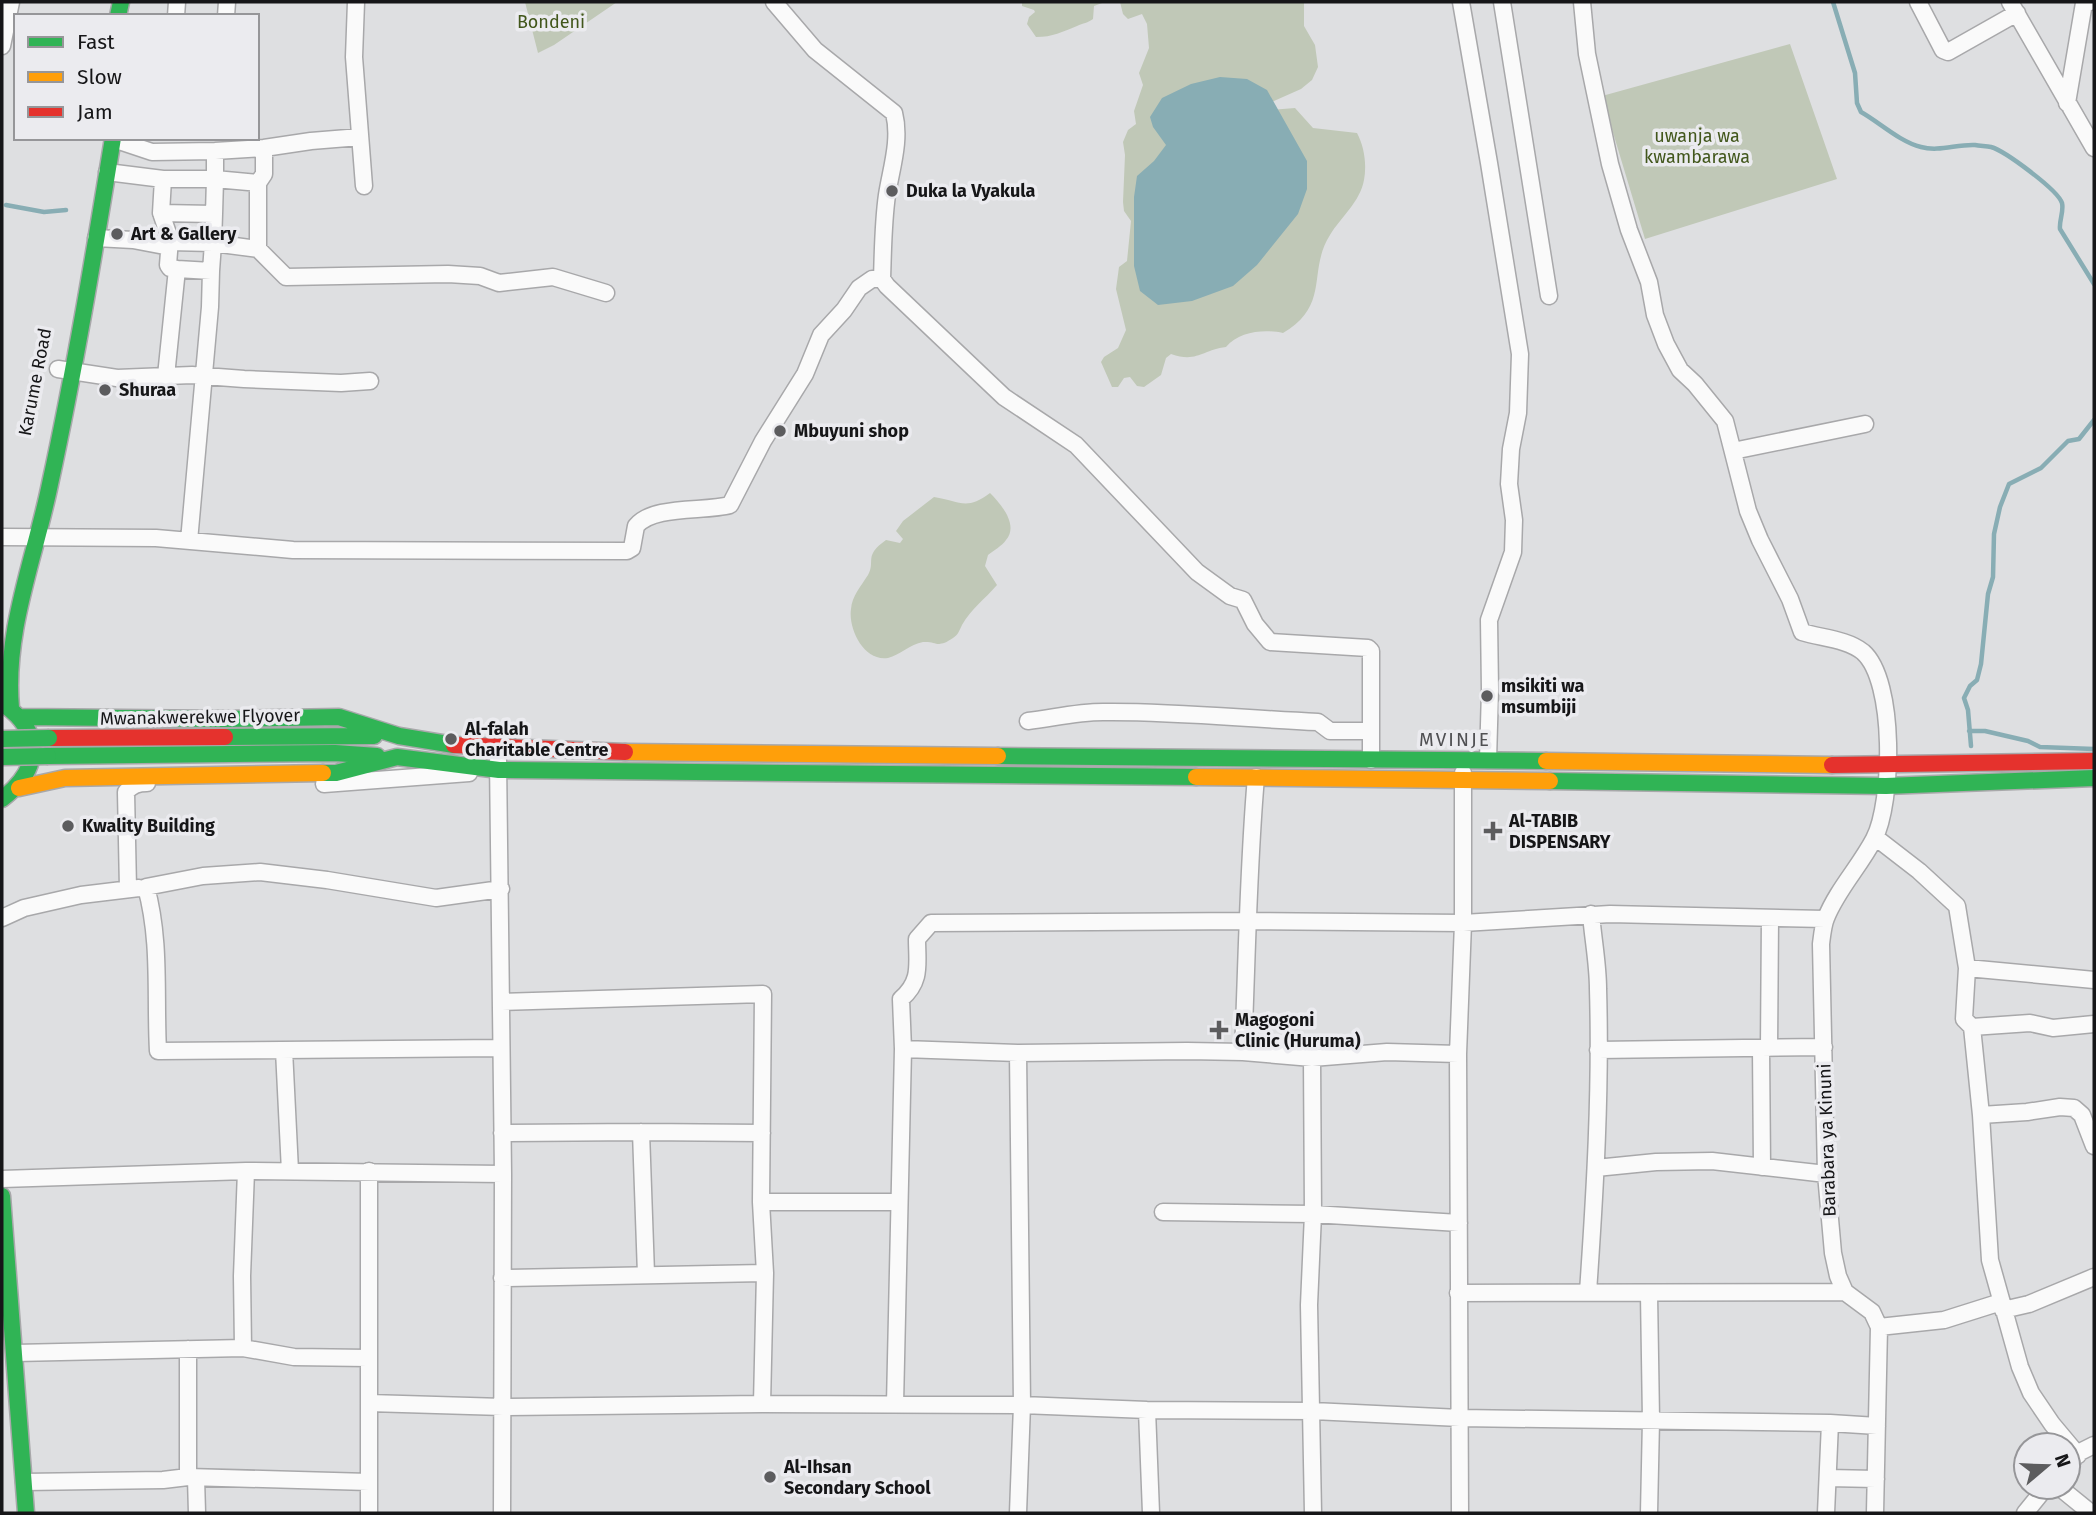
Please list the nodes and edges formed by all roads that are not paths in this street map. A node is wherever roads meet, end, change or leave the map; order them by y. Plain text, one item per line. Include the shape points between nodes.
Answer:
1 (11, 2) edge
2 (356, 2) edge
3 (774, 2) edge
4 (1461, 2) edge
5 (1502, 2) edge
6 (1582, 2) edge
7 (1918, 2) edge
8 (2085, 2) edge
9 (2016, 6) edge
10 (2, 46) edge
11 (2067, 103) junction
12 (360, 138) junction
13 (97, 140) edge
14 (113, 140) edge
15 (116, 140) edge
16 (170, 145) edge
17 (217, 147) edge
18 (264, 148) junction
19 (2094, 148) edge
20 (107, 172) junction
21 (163, 179) junction
22 (215, 179) junction
23 (258, 183) junction
24 (364, 186) dead end
25 (161, 214) junction
26 (214, 214) junction
27 (96, 238) junction
28 (213, 243) junction
29 (170, 245) junction
30 (258, 249) junction
31 (177, 269) junction
32 (211, 271) junction
33 (882, 279) junction
34 (606, 293) dead end
35 (1549, 296) dead end
36 (66, 370) junction
37 (166, 376) junction
38 (204, 376) junction
39 (370, 381) dead end
40 (1865, 424) dead end
41 (1733, 451) junction
42 (2, 537) edge
43 (31, 537) junction
44 (189, 541) junction
45 (2, 631) edge
46 (11, 709) edge
47 (1028, 721) dead end
48 (1371, 731) junction
49 (399, 736) junction
50 (2, 739) edge
51 (498, 747) junction
52 (2, 757) edge
53 (397, 757) junction
54 (1371, 760) junction
55 (1463, 760) junction
56 (1488, 760) junction
57 (2094, 761) edge
58 (1888, 766) junction
59 (499, 770) junction
60 (1256, 777) junction
61 (2094, 778) edge
62 (1463, 781) junction
63 (1886, 786) junction
64 (19, 788) junction
65 (2, 799) edge
66 (1875, 837) junction
67 (146, 887) junction
68 (500, 889) junction
69 (128, 890) junction
70 (1591, 914) junction
71 (2, 918) edge
72 (1770, 918) junction
73 (1825, 919) junction
74 (1249, 921) junction
75 (1462, 923) junction
76 (1967, 968) junction
77 (2094, 980) edge
78 (502, 1002) junction
79 (2094, 1024) edge
80 (1972, 1027) junction
81 (501, 1048) junction
82 (1765, 1048) junction
83 (1824, 1048) junction
84 (904, 1049) junction
85 (285, 1050) junction
86 (1598, 1050) junction
87 (1242, 1052) junction
88 (1018, 1053) junction
89 (1458, 1054) junction
90 (1312, 1058) junction
91 (1982, 1115) junction
92 (641, 1132) junction
93 (502, 1133) junction
94 (762, 1133) junction
95 (2094, 1146) edge
96 (1762, 1167) junction
97 (1596, 1168) junction
98 (246, 1171) junction
99 (290, 1171) junction
100 (369, 1171) junction
101 (503, 1174) junction
102 (1826, 1174) junction
103 (2, 1179) edge
104 (2, 1196) edge
105 (761, 1202) junction
106 (900, 1202) junction
107 (1163, 1212) dead end
108 (1313, 1214) junction
109 (1459, 1223) junction
110 (765, 1273) junction
111 (646, 1274) junction
112 (2094, 1277) edge
113 (502, 1278) junction
114 (1588, 1292) junction
115 (1845, 1292) junction
116 (1458, 1293) junction
117 (1649, 1294) junction
118 (2002, 1306) junction
119 (1879, 1327) junction
120 (243, 1348) junction
121 (188, 1349) junction
122 (15, 1353) junction
123 (368, 1358) junction
124 (2, 1386) edge
125 (369, 1403) junction
126 (762, 1404) junction
127 (895, 1404) junction
128 (1022, 1405) junction
129 (503, 1407) junction
130 (1147, 1410) junction
131 (1312, 1411) junction
132 (1460, 1418) junction
133 (1651, 1420) junction
134 (1830, 1423) junction
135 (1877, 1426) junction
136 (2056, 1431) edge
137 (192, 1478) junction
138 (1828, 1478) junction
139 (1876, 1479) junction
140 (24, 1482) junction
141 (369, 1482) junction
142 (2076, 1501) edge
143 (10, 1513) edge
144 (26, 1513) edge
145 (197, 1513) edge
146 (369, 1513) edge
147 (502, 1513) edge
148 (1018, 1513) edge
149 (1151, 1513) edge
150 (1313, 1513) edge
151 (1460, 1513) edge
152 (1649, 1513) edge
153 (1826, 1513) edge
154 (1875, 1513) edge
155 (2091, 1513) edge

1 - 10 street
2 - 12 street via 354,57
3 - 33 street via 816,50 894,113 898,128 887,196
4 - 56 street via 1520,354 1509,484 1513,552 1489,620
5 - 35 street
6 - 41 street via 1587,54 1610,164 1649,282 1655,315 1680,370 1725,421
7 - 9 street via 1948,52
8 - 11 street
9 - 11 street
11 - 19 street
12 - 18 street
12 - 24 street
13 - 36 main road, Karume Road
14 - 20 main road
15 - 16 street via 152,152
16 - 17 street
17 - 18 street
17 - 22 street
18 - 23 street via 264,174
20 - 21 street
20 - 27 main road
21 - 22 street
21 - 25 street
22 - 23 street
22 - 26 street
23 - 30 street
25 - 26 street
25 - 29 street
26 - 28 street
27 - 29 street
27 - 36 main road
28 - 29 street
28 - 30 street
28 - 32 street
29 - 31 street via 168,265
30 - 34 street via 286,277 448,274 480,276 499,283 553,277
31 - 32 street
31 - 37 street
32 - 38 street
33 - 44 street via 872,279 859,288 821,335 805,374 730,505 647,518 636,526 631,549 293,550
33 - 48 street via 1004,397 1076,445 1197,572 1243,600 1270,642 1371,651
36 - 37 street via 117,378
36 - 43 main road, Karume Road
37 - 38 street
38 - 39 street
38 - 44 street
40 - 41 street
41 - 58 street, Barabara ya Kinuni via 1748,511 1802,632 1843,642 1863,653 1871,665 1886,714
42 - 43 street
43 - 44 street
43 - 45 main road, Karume Road
43 - 46 main road via 9,663
46 - 49 main road via 223,719 339,717
46 - 64 main road via 30,734 33,752 30,771
47 - 48 street via 1065,714 1160,712 1318,722 1330,731
48 - 54 street
49 - 50 main road, Mwanakwerekwe Flyover, bridge
49 - 51 main road
51 - 54 main road via 772,755
51 - 59 street
52 - 53 main road, bridge via 335,753
53 - 59 main road
53 - 64 main road via 336,773 65,778
54 - 55 main road
55 - 56 main road
55 - 62 street
56 - 58 main road
57 - 58 main road
58 - 63 street, Barabara ya Kinuni
59 - 60 main road
59 - 68 street
59 - 69 street via 310,785 139,783 126,792
60 - 62 main road
60 - 74 street
61 - 63 main road
62 - 63 main road
62 - 75 street
63 - 66 street, Barabara ya Kinuni
64 - 65 main road
66 - 73 street, Barabara ya Kinuni
66 - 76 street via 1957,906
67 - 68 street via 260,872 436,898
67 - 69 street
67 - 85 street via 158,963 158,1051
68 - 78 street
69 - 71 street via 81,895
70 - 72 street
70 - 75 street
70 - 86 street
72 - 73 street
72 - 82 street
73 - 83 street, Barabara ya Kinuni via 1821,944
74 - 75 street
74 - 84 street via 930,923 917,939 916,979 901,999
74 - 87 street
75 - 89 street
76 - 77 street
76 - 80 street via 1964,1018
78 - 81 street
78 - 94 street via 763,994
79 - 80 street
80 - 91 street
81 - 85 street
81 - 93 street
82 - 83 street
82 - 86 street
82 - 96 street
83 - 102 street, Barabara ya Kinuni
84 - 88 street
84 - 106 street
85 - 99 street
86 - 97 street
87 - 88 street
87 - 90 street
88 - 128 street
89 - 90 street via 1387,1052
89 - 109 street
90 - 108 street
91 - 95 street via 2074,1108 2082,1115
91 - 118 street via 1990,1260
92 - 93 street
92 - 94 street
92 - 111 street
93 - 101 street
94 - 105 street
96 - 97 street via 1712,1161
96 - 102 street
97 - 114 street
98 - 99 street
98 - 103 street
98 - 120 street
99 - 100 street
100 - 101 street
100 - 123 street
101 - 113 street
102 - 115 street, Barabara ya Kinuni via 1833,1253
104 - 122 main road
105 - 106 street
105 - 110 street
106 - 127 street
107 - 108 street
108 - 109 street
108 - 131 street via 1309,1305
109 - 116 street
110 - 111 street
110 - 126 street
111 - 113 street
112 - 118 street via 2029,1304
113 - 129 street
114 - 116 street
114 - 117 street
115 - 117 street
115 - 119 street via 1872,1312
116 - 132 street
117 - 133 street
118 - 119 street via 1944,1320
118 - 136 street via 2020,1367
119 - 135 street
120 - 121 street
120 - 123 street via 294,1357
121 - 122 street
121 - 137 street
122 - 140 main road
123 - 125 street
124 - 143 main road
125 - 129 street
125 - 141 street
126 - 127 street
126 - 129 street
127 - 128 street
128 - 130 street
128 - 148 street
129 - 147 street
130 - 131 street
130 - 149 street
131 - 132 street
131 - 150 street
132 - 133 street
132 - 151 street
133 - 134 street
133 - 152 street
134 - 135 street
134 - 138 street
135 - 139 street
137 - 140 street
137 - 141 street
137 - 145 street
138 - 139 street
138 - 153 street
139 - 154 street
140 - 144 main road
141 - 146 street
142 - 155 street

